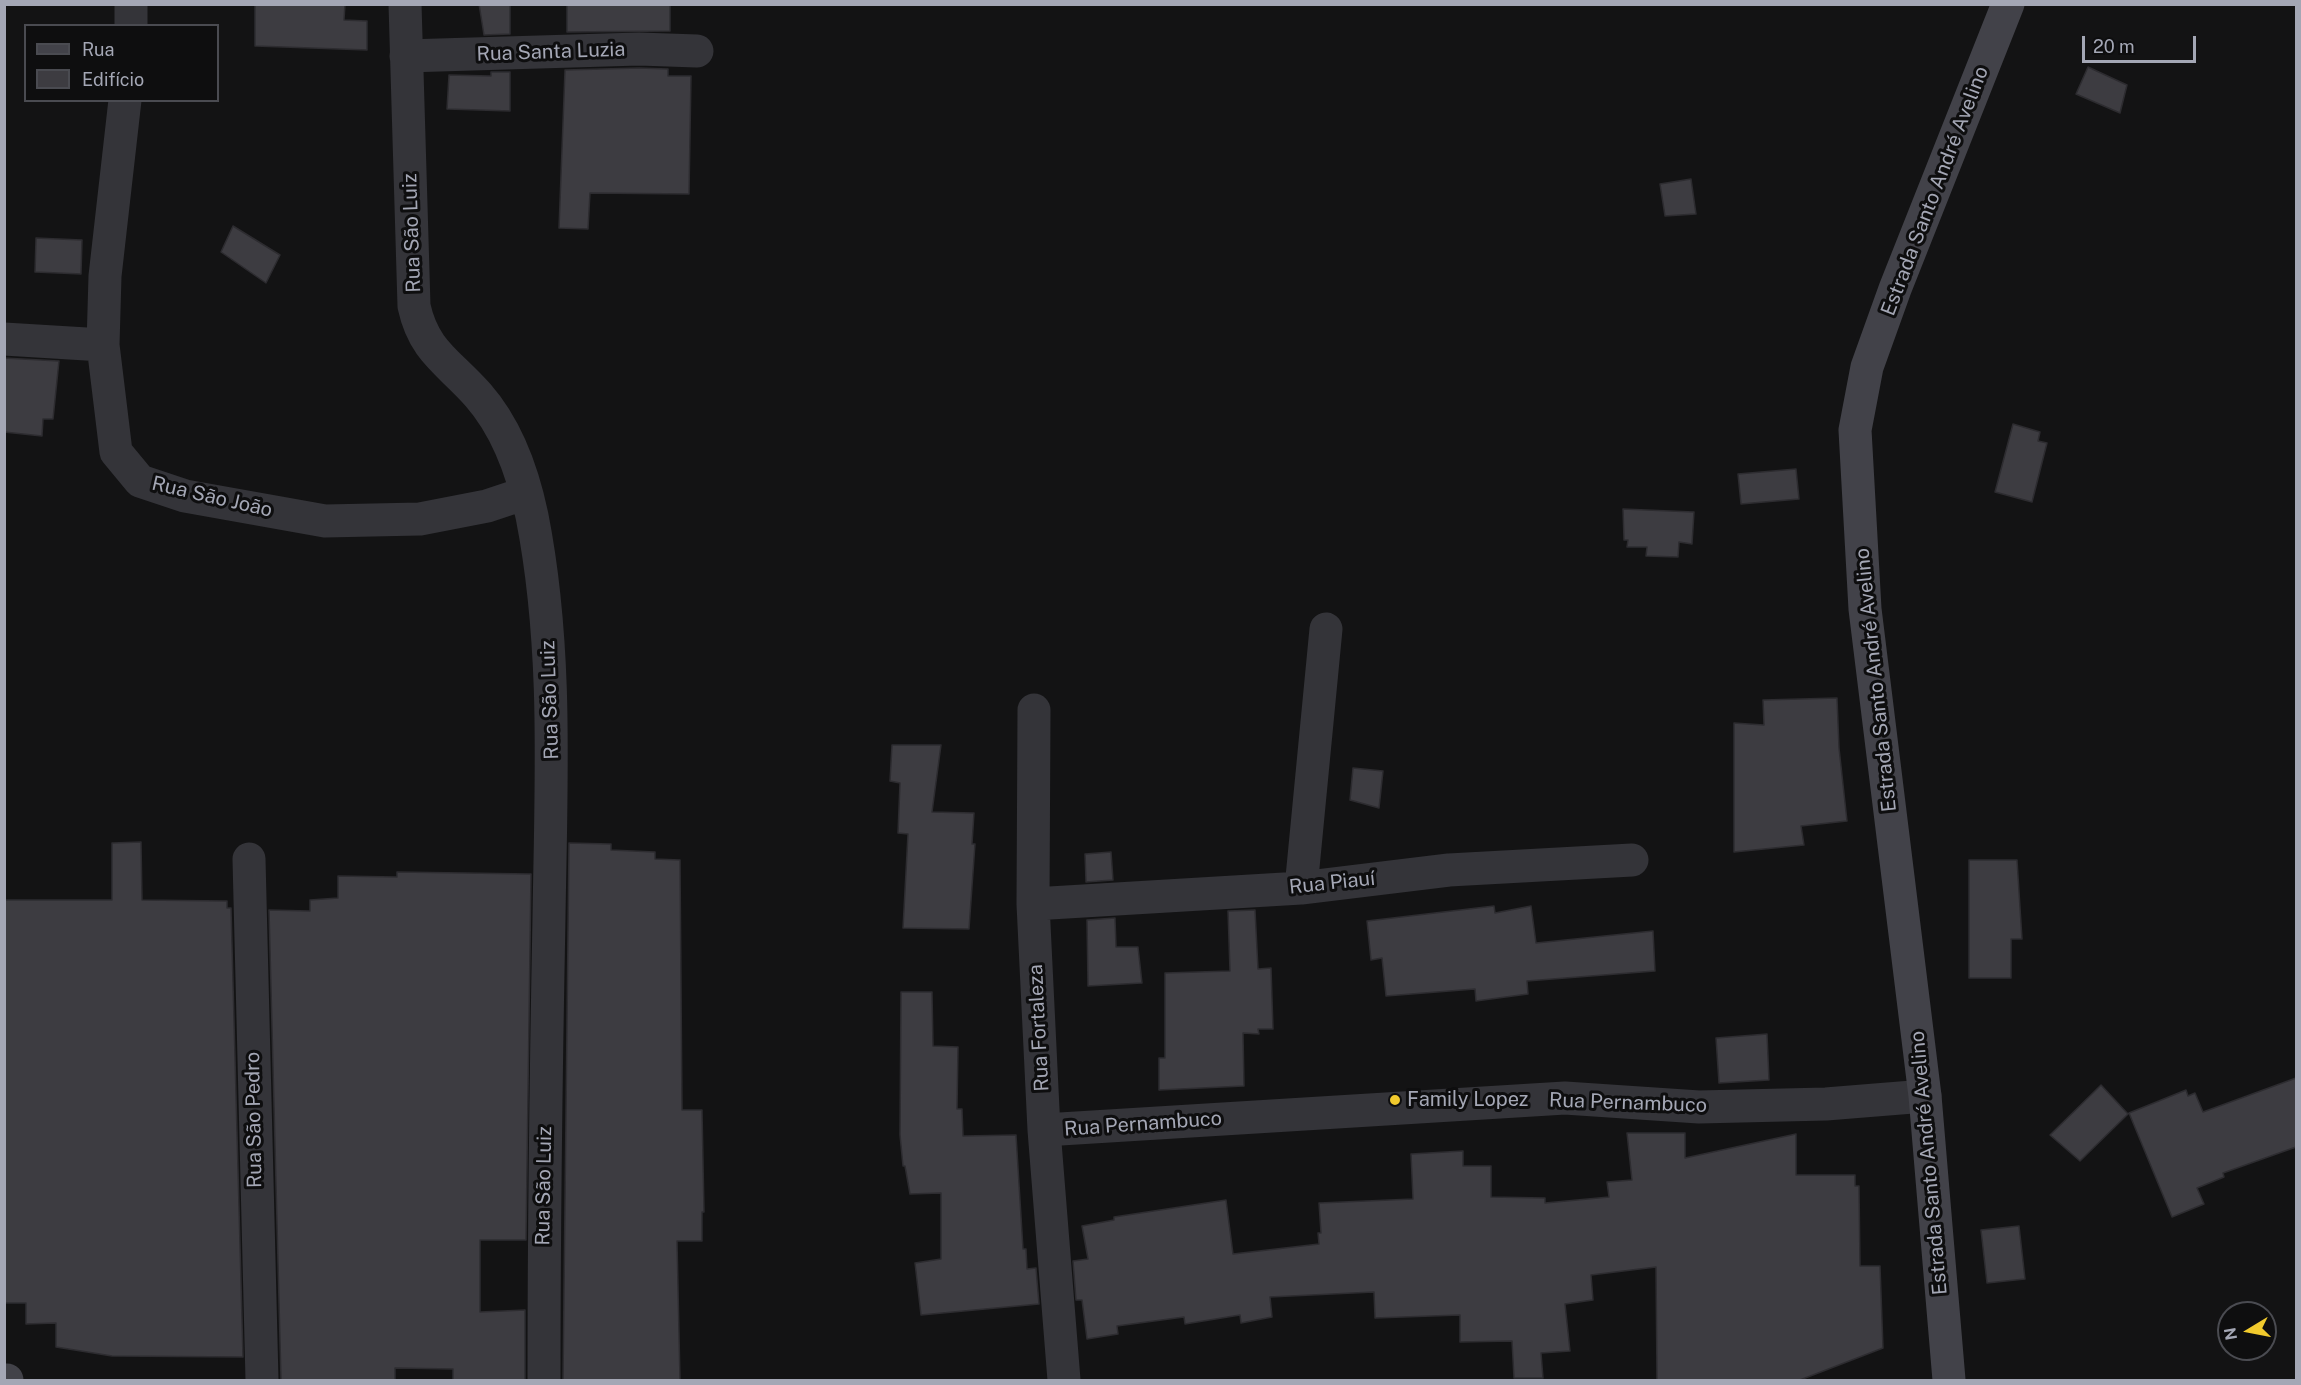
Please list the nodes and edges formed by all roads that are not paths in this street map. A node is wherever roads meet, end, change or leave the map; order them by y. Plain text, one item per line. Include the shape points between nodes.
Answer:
1 (131, 4) edge
2 (405, 4) edge
3 (2008, 4) edge
4 (130, 24) edge
5 (696, 51) dead end
6 (405, 56) junction
7 (125, 102) edge
8 (4, 339) edge
9 (103, 345) junction
10 (526, 493) junction
11 (1326, 629) dead end
12 (1034, 710) dead end
13 (249, 859) dead end
14 (1632, 860) dead end
15 (1301, 888) junction
16 (1033, 904) junction
17 (1925, 1096) junction
18 (1044, 1130) junction
19 (262, 1380) edge
20 (544, 1380) edge
21 (1064, 1380) edge
22 (1949, 1380) edge

1 - 4 street
2 - 6 street, Rua São Luiz
3 - 17 main road, Estrada Santo André Avelino via 1871,356 1855,430 1865,609
5 - 6 street, Rua Santa Luzia
6 - 10 street, Rua São Luiz via 414,306 418,323 426,341 478,395 499,426 521,470
7 - 9 street, Rua São João via 105,276
8 - 9 street
9 - 10 street, Rua São João via 116,452 140,481 185,496 325,521 420,519 488,506
10 - 20 street, Rua São Luiz via 542,573 552,701
11 - 15 street
12 - 16 street, Rua Fortaleza
13 - 19 street, Rua São Pedro
14 - 15 street, Rua Piauí via 1449,870
15 - 16 street, Rua Piauí
16 - 18 street, Rua Fortaleza
17 - 18 street, Rua Pernambuco via 1826,1104 1699,1107 1564,1098
17 - 22 main road, Estrada Santo André Avelino
18 - 21 street, Rua Fortaleza

